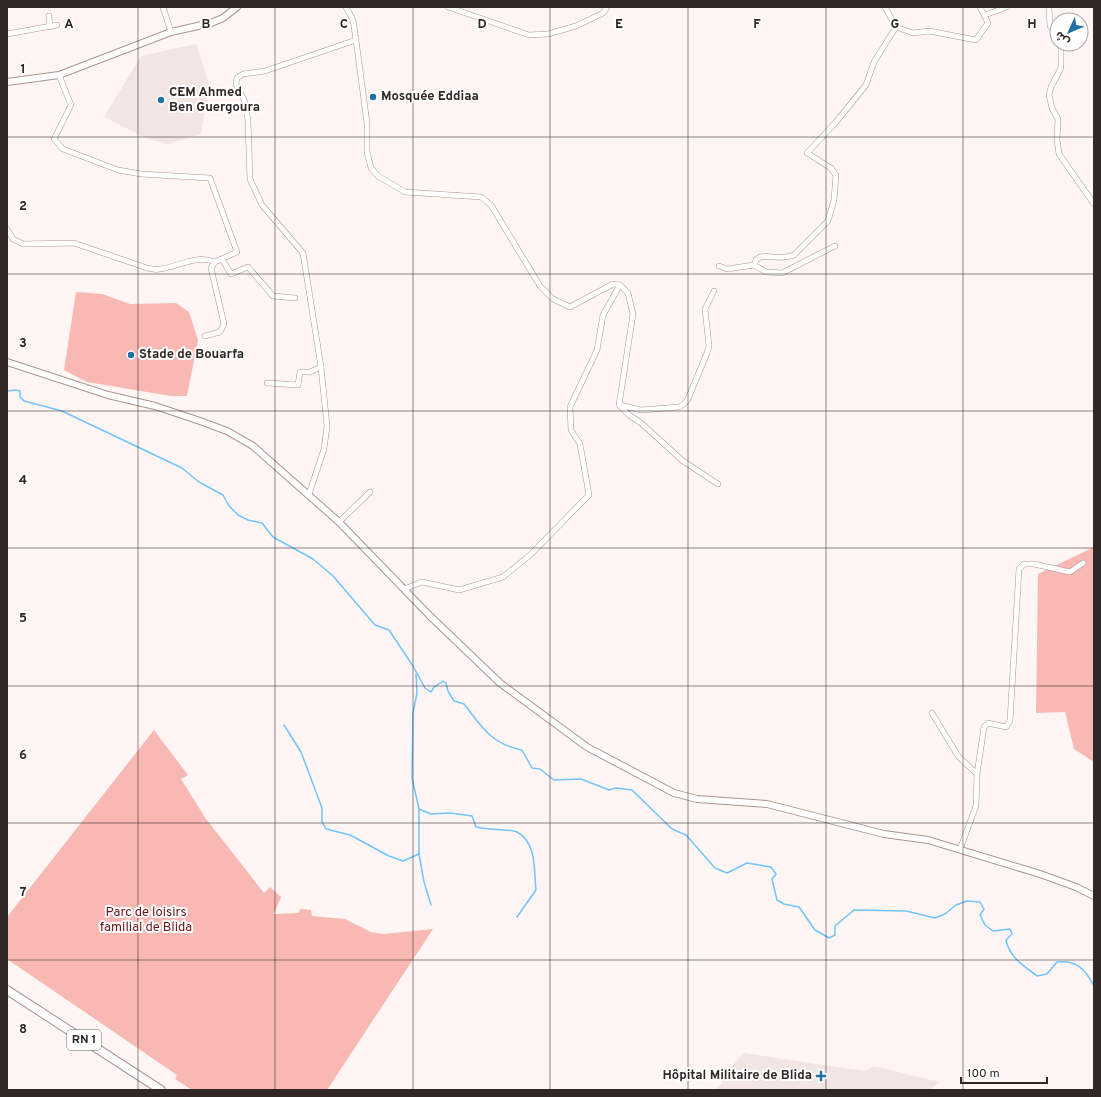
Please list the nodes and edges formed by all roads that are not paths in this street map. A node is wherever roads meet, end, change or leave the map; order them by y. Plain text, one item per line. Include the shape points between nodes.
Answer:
1 (163, 7) edge
2 (237, 7) edge
3 (346, 7) edge
4 (448, 7) edge
5 (607, 7) edge
6 (885, 7) edge
7 (980, 7) edge
8 (1007, 7) edge
9 (985, 15) junction
10 (49, 16) dead end
11 (57, 25) dead end
12 (50, 26) junction
13 (896, 27) junction
14 (171, 32) junction
15 (7, 34) edge
16 (356, 40) junction
17 (1061, 52) edge
18 (60, 75) junction
19 (7, 82) edge
20 (1094, 204) edge
21 (7, 229) edge
22 (835, 246) dead end
23 (222, 259) junction
24 (215, 262) junction
25 (754, 265) junction
26 (719, 266) dead end
27 (620, 284) junction
28 (714, 291) dead end
29 (295, 298) dead end
30 (205, 336) dead end
31 (7, 362) edge
32 (321, 368) junction
33 (267, 383) dead end
34 (619, 405) junction
35 (718, 484) dead end
36 (370, 492) dead end
37 (309, 494) junction
38 (339, 522) junction
39 (1083, 563) dead end
40 (404, 589) junction
41 (932, 713) dead end
42 (977, 774) junction
43 (960, 849) junction
44 (1094, 896) edge
45 (7, 990) edge
46 (7, 994) edge
47 (155, 1090) edge
48 (162, 1090) edge

1 - 14 street
2 - 14 street via 211,23
3 - 16 street via 353,20
4 - 5 street via 529,35 548,34 576,26 603,13
6 - 13 street
7 - 9 street
8 - 9 street
9 - 13 street via 988,23 976,40 929,31 913,32
10 - 12 street
11 - 12 street
12 - 15 street
13 - 25 street via 874,62 866,84 807,153 831,168 836,175 834,200 828,221 794,255 760,257
14 - 18 street
16 - 27 street via 367,123 366,152 371,168 378,176 405,192 481,197 491,205 540,286 553,299 570,307 613,284
16 - 32 street via 265,70 243,74 237,78 236,84 245,102 248,120 250,179 262,206 303,253
17 - 20 street via 1061,68 1049,95 1058,119 1059,154
18 - 19 street
18 - 23 street via 71,105 54,139 63,149 118,170 210,178 237,252
21 - 24 street via 13,239 23,244 74,243 147,268 160,269 206,258
22 - 25 street via 782,273 766,272
23 - 24 street
23 - 29 street via 231,274 248,268 273,296
24 - 30 street via 211,268 224,324 220,332
25 - 26 street via 727,269
27 - 34 street via 628,293 633,314
27 - 40 street via 604,315 597,350 570,407 571,430 580,444 588,495 530,555 504,577 459,590 422,582
28 - 34 street via 705,310 709,346 684,404 679,407 641,410
31 - 37 street via 108,395 155,406 227,431 253,446
32 - 33 street via 300,372 298,385
32 - 37 street via 327,426 324,450
34 - 35 street via 682,461
36 - 38 street
37 - 38 street
38 - 40 street
39 - 42 street via 1070,572 1034,564 1024,564 1020,569 1010,721 1006,727 988,722 984,727
40 - 43 street via 500,683 587,747 674,793 697,799 767,804 884,834 928,840
41 - 42 street via 958,756
42 - 43 street via 976,806
43 - 44 street via 1040,874
45 - 48 main road, RN 1
46 - 47 main road, RN 1

